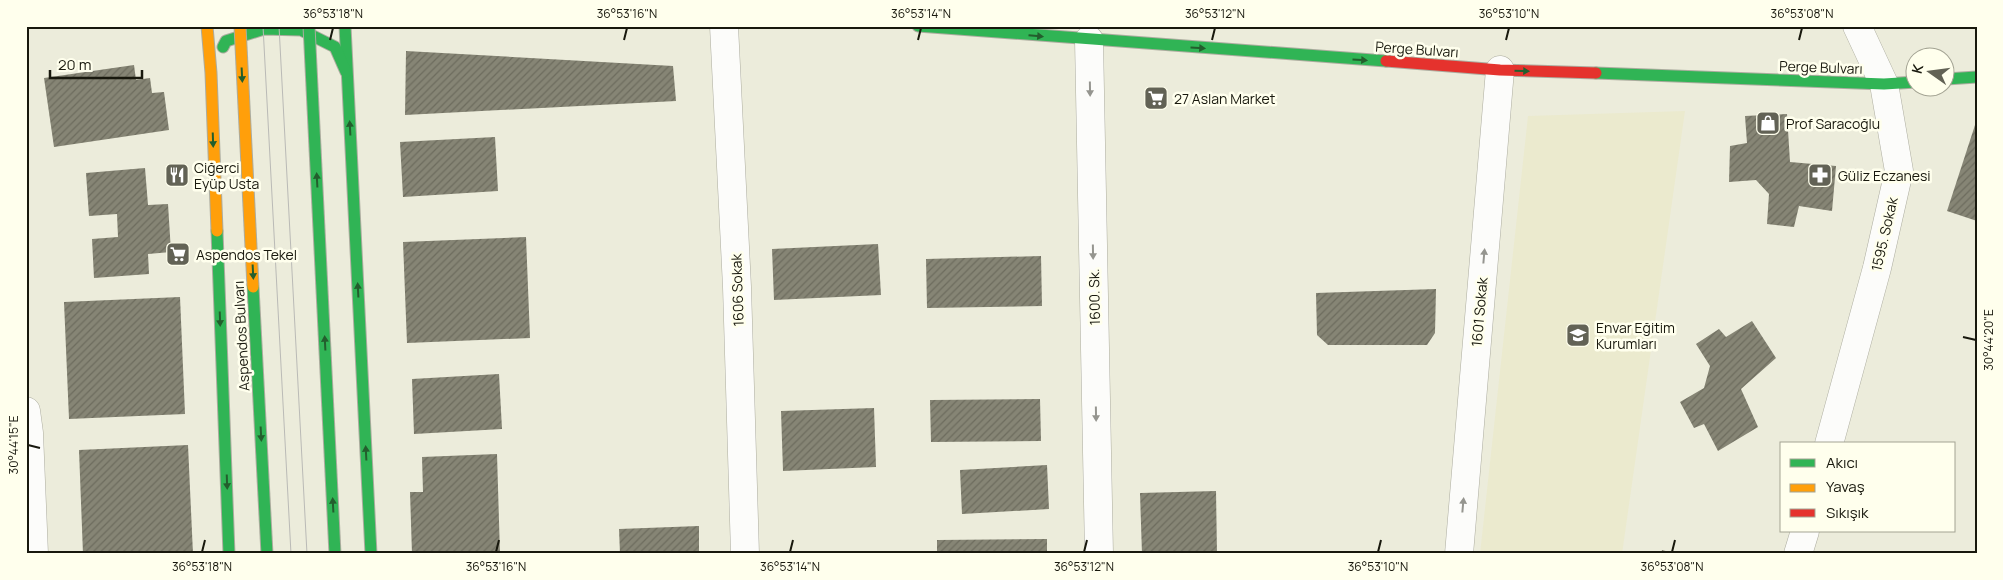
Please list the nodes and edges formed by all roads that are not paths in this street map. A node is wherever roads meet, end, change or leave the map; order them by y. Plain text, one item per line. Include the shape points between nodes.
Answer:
1 (207, 26) edge
2 (240, 26) edge
3 (309, 26) edge
4 (345, 26) edge
5 (724, 26) edge
6 (918, 26) edge
7 (1856, 26) edge
8 (1089, 40) junction
9 (1500, 70) junction
10 (211, 73) junction
11 (348, 77) junction
12 (1977, 77) edge
13 (1956, 79) edge
14 (1906, 83) edge
15 (1884, 84) junction
16 (26, 411) edge
17 (1830, 442) edge
18 (1805, 532) edge
19 (34, 554) edge
20 (229, 554) edge
21 (267, 554) edge
22 (335, 554) edge
23 (371, 554) edge
24 (745, 554) edge
25 (1099, 554) edge
26 (1459, 554) edge
27 (1798, 554) edge

1 - 10 main road
2 -> 21 main road, Aspendos Bulvarı, bridge
22 -> 3 main road, bridge
4 - 11 main road
5 - 24 street, 1606 Sokak via 737,287
6 -> 8 main road, Perge Bulvarı
7 - 15 street, 1595. Sokak
8 -> 9 main road, Perge Bulvarı
8 -> 25 street, 1600. Sk.
9 -> 15 main road, Perge Bulvarı
26 -> 9 street, 1601 Sokak
10 - 11 main road via 226,40 264,29 301,30 335,47
10 -> 20 main road
23 -> 11 main road
12 - 13 main road
14 - 15 main road, Perge Bulvarı
15 - 17 street, 1595. Sokak via 1899,170 1877,268
16 - 19 street
18 - 27 street

